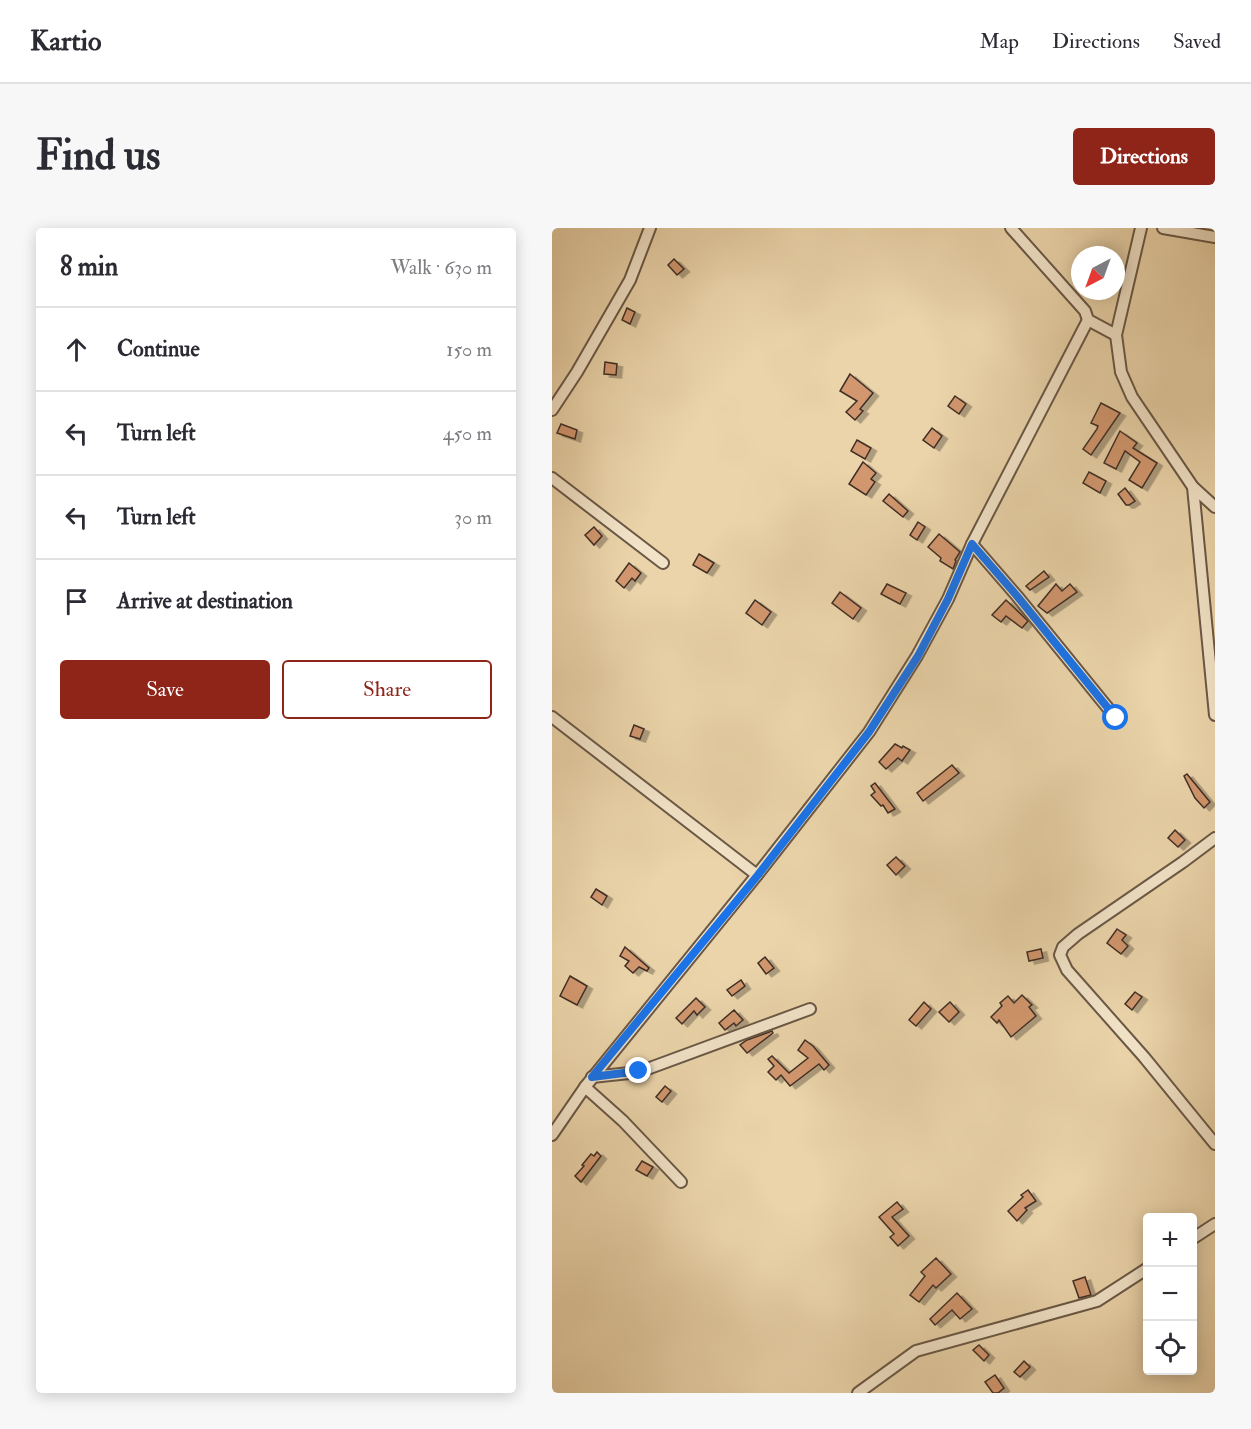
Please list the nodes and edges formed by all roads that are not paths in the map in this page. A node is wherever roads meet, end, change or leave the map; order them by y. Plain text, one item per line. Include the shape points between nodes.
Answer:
1 (650, 228) edge
2 (1011, 228) edge
3 (1141, 228) edge
4 (1163, 228) edge
5 (1215, 237) edge
6 (1088, 320) junction
7 (1116, 334) junction
8 (552, 410) edge
9 (552, 478) edge
10 (1194, 487) junction
11 (1215, 507) edge
12 (972, 544) junction
13 (663, 563) dead end
14 (1215, 715) edge
15 (552, 717) edge
16 (1116, 718) dead end
17 (1215, 838) edge
18 (758, 875) junction
19 (810, 1009) dead end
20 (592, 1077) junction
21 (585, 1087) junction
22 (552, 1135) edge
23 (1215, 1144) edge
24 (681, 1182) dead end
25 (1215, 1224) edge
26 (1197, 1236) edge
27 (1143, 1271) edge
28 (858, 1393) edge

1 - 8 street via 630,280
2 - 6 street via 1085,311
3 - 7 street
4 - 5 street
6 - 7 street
6 - 12 street
7 - 10 street via 1121,372 1132,397
9 - 13 street
10 - 11 street
10 - 14 street
12 - 16 street
12 - 18 street via 918,656 875,723
15 - 18 street
17 - 23 street via 1078,934 1060,955 1067,970
18 - 20 street
19 - 20 street via 639,1071
20 - 21 street
21 - 22 street
21 - 24 street
25 - 26 street
27 - 28 street via 1097,1300 916,1351

